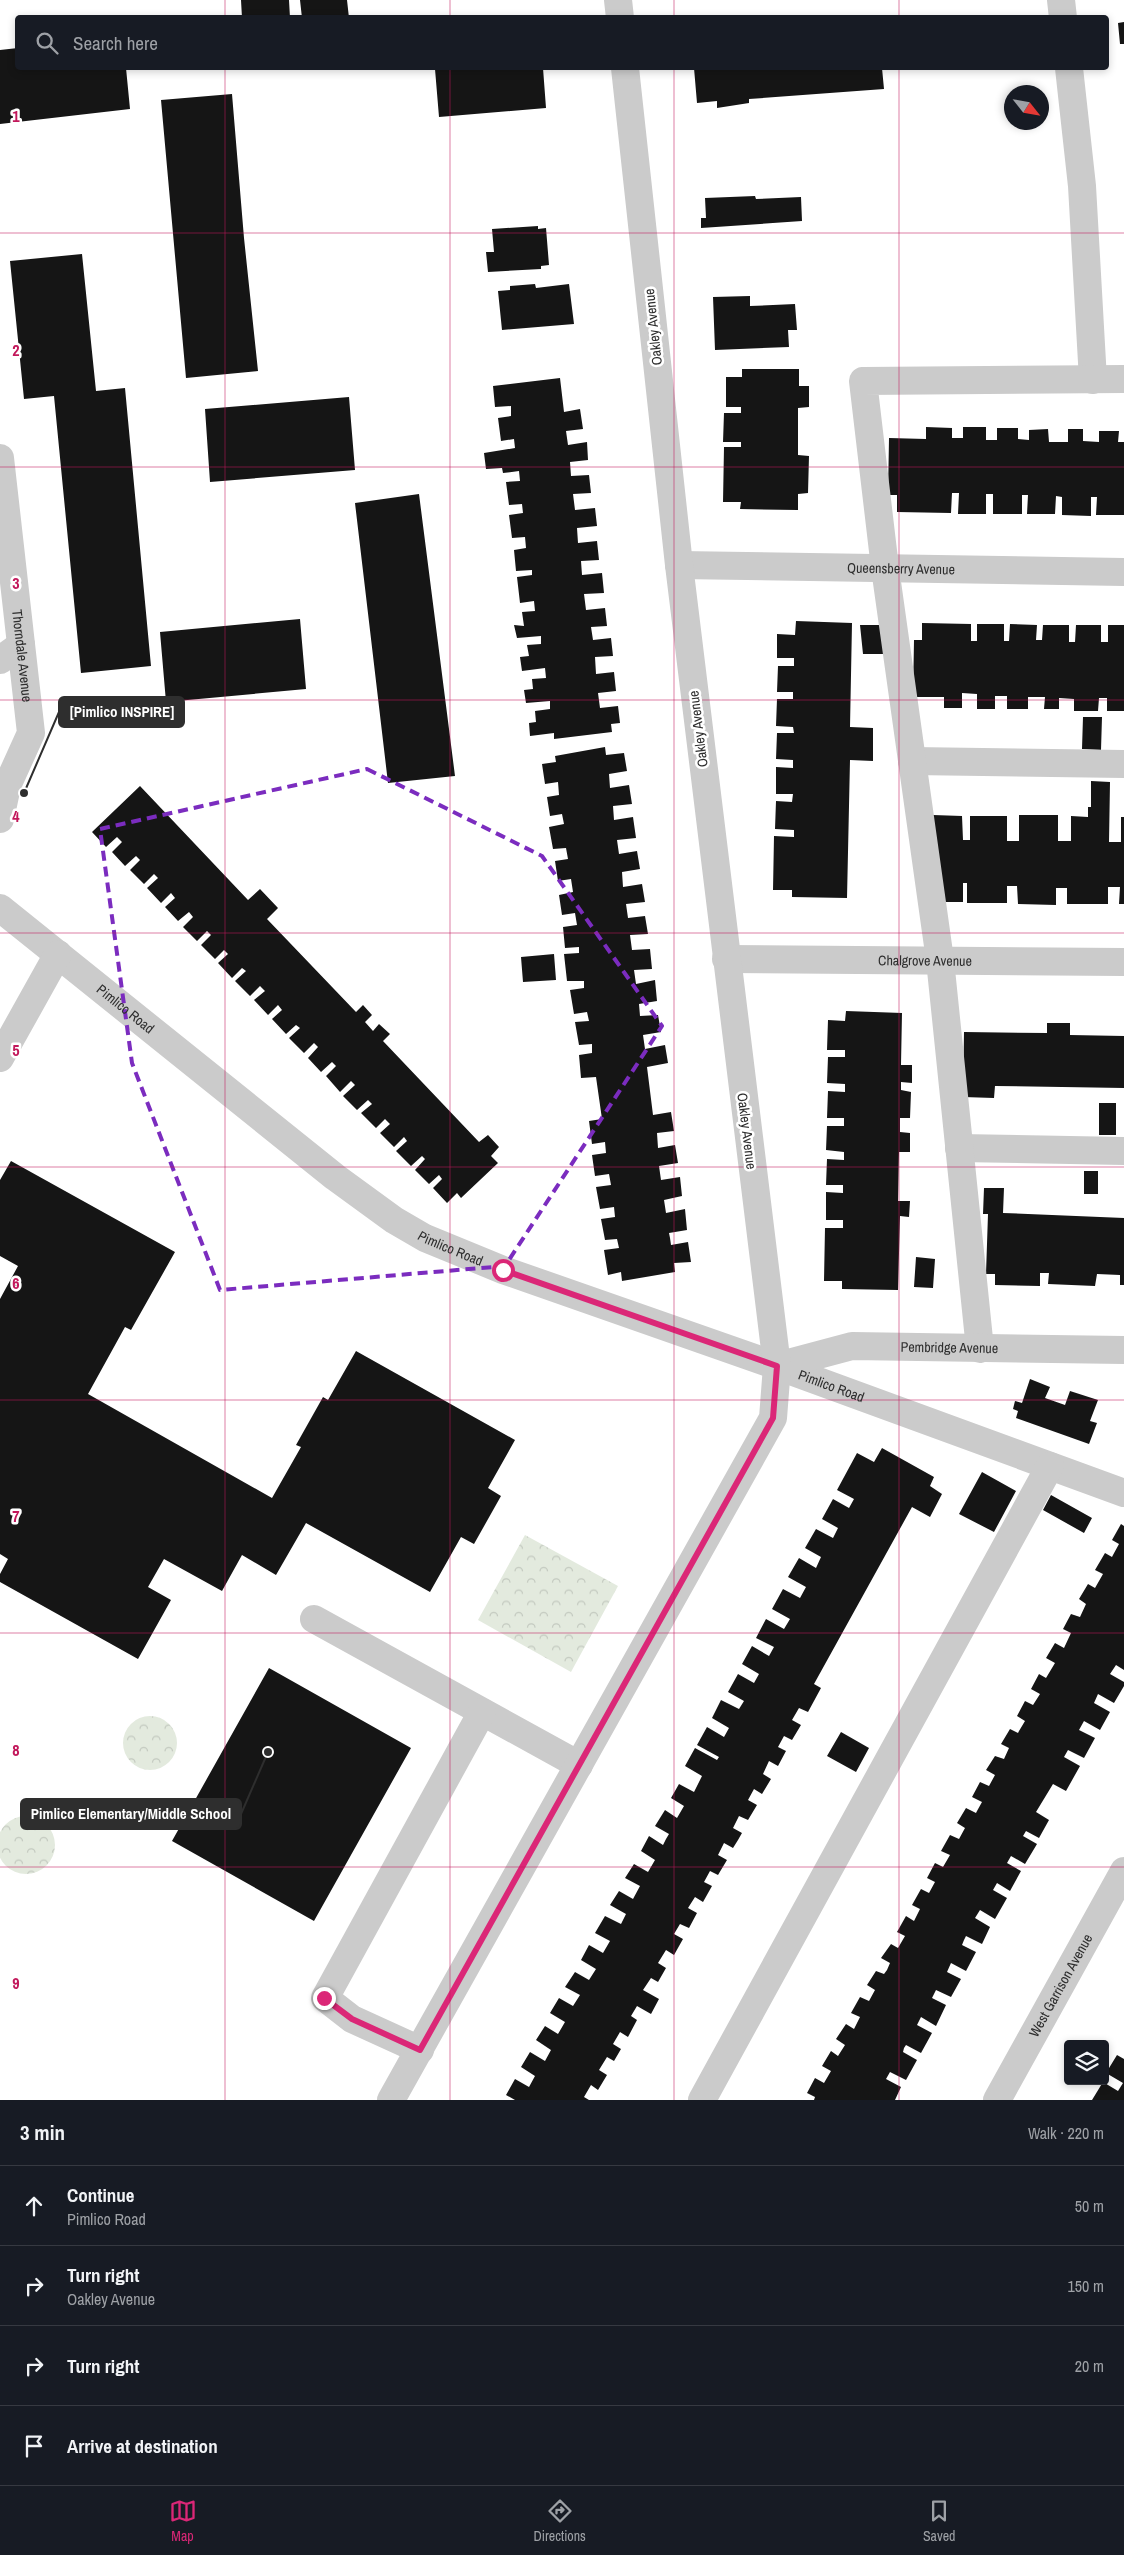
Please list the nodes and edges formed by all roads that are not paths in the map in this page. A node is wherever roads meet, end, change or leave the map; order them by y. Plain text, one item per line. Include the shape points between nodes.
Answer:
1 (618, 0) edge
2 (1062, 0) edge
3 (620, 15) edge
4 (1063, 15) edge
5 (625, 70) edge
6 (1069, 70) edge
7 (1124, 379) edge
8 (1093, 380) junction
9 (0, 458) edge
10 (678, 565) junction
11 (885, 568) junction
12 (1124, 572) edge
13 (11, 653) edge
14 (912, 761) junction
15 (1124, 764) edge
16 (0, 819) edge
17 (0, 908) edge
18 (58, 954) junction
19 (726, 959) junction
20 (940, 960) junction
21 (1124, 962) edge
22 (0, 1058) edge
23 (959, 1148) junction
24 (1124, 1151) edge
25 (980, 1349) junction
26 (1124, 1350) edge
27 (777, 1366) junction
28 (1050, 1466) junction
29 (1124, 1493) edge
30 (314, 1619) dead end
31 (482, 1712) junction
32 (579, 1765) junction
33 (1124, 1871) edge
34 (420, 2050) junction
35 (391, 2100) edge
36 (702, 2100) edge
37 (996, 2100) edge

1 - 3 street
2 - 4 street
5 - 10 street, Oakley Avenue
6 - 8 street via 1082,186
7 - 8 street
8 - 11 street via 863,380
9 - 13 street, Thorndale Avenue
10 - 11 street, Queensberry Avenue
10 - 19 street, Oakley Avenue
11 - 12 street, Queensberry Avenue
11 - 14 street
13 - 16 street, Thorndale Avenue via 31,733 7,786
14 - 15 street
14 - 20 street
17 - 18 street, Pimlico Road
18 - 22 street
18 - 27 street, Pimlico Road via 335,1178 425,1238 495,1267
19 - 20 street, Chalgrove Avenue
19 - 27 street, Oakley Avenue
20 - 21 street, Chalgrove Avenue
20 - 23 street
23 - 24 street
23 - 25 street
25 - 26 street, Pembridge Avenue
25 - 27 street, Pembridge Avenue via 852,1346
27 - 28 street, Pimlico Road
27 - 32 street, Oakley Avenue via 773,1418
28 - 29 street, Pimlico Road
28 - 36 street
30 - 31 street
31 - 32 street
31 - 34 street via 324,1998 352,2019
32 - 34 street, Oakley Avenue
33 - 37 street, West Garrison Avenue
34 - 35 street, Oakley Avenue

